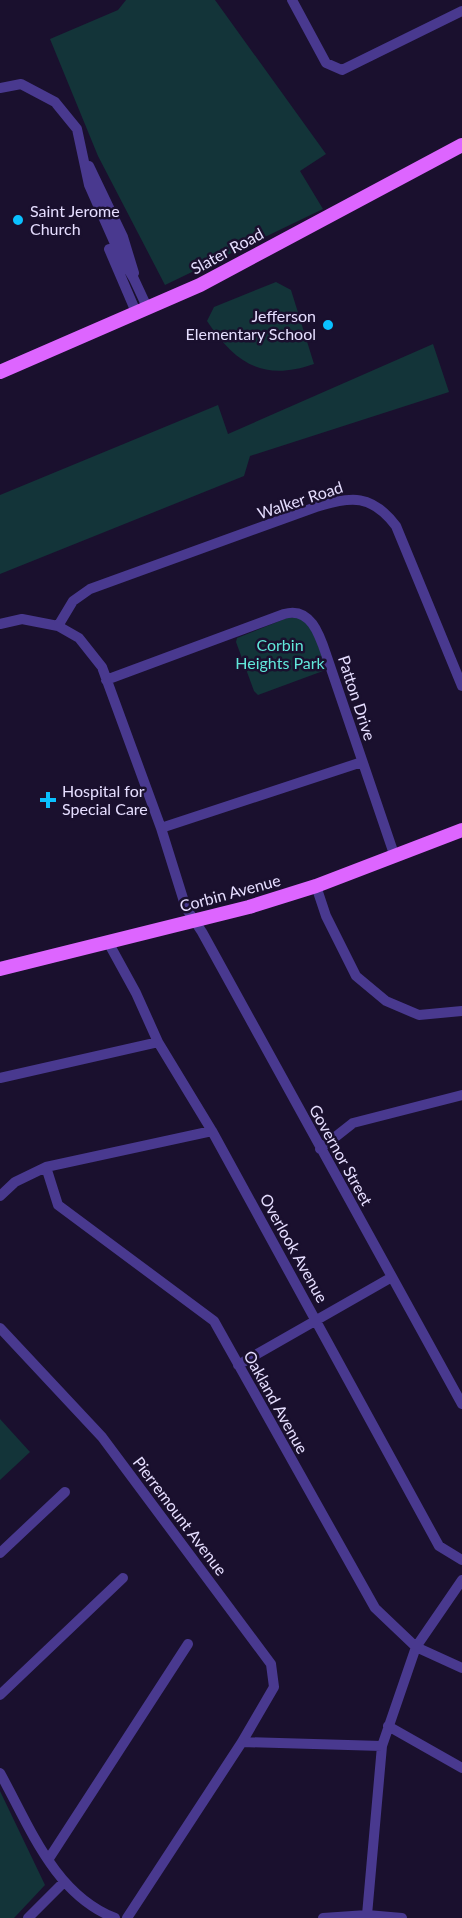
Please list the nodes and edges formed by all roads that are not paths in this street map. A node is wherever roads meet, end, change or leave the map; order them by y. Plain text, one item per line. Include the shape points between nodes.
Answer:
1 (292, 0) edge
2 (462, 11) edge
3 (0, 88) edge
4 (462, 145) edge
5 (84, 158) junction
6 (142, 310) junction
7 (0, 372) edge
8 (0, 624) edge
9 (58, 626) junction
10 (106, 680) junction
11 (462, 686) edge
12 (362, 762) junction
13 (161, 828) junction
14 (462, 830) edge
15 (395, 857) junction
16 (316, 886) junction
17 (194, 921) junction
18 (108, 942) junction
19 (0, 969) edge
20 (462, 1011) edge
21 (158, 1042) junction
22 (0, 1078) edge
23 (462, 1095) edge
24 (212, 1131) junction
25 (320, 1149) junction
26 (46, 1167) junction
27 (0, 1196) edge
28 (392, 1277) junction
29 (317, 1320) junction
30 (0, 1328) edge
31 (238, 1365) junction
32 (462, 1404) edge
33 (65, 1492) dead end
34 (0, 1553) edge
35 (462, 1560) edge
36 (123, 1578) dead end
37 (462, 1580) edge
38 (188, 1644) dead end
39 (416, 1647) junction
40 (462, 1668) edge
41 (0, 1695) edge
42 (388, 1726) junction
43 (242, 1742) junction
44 (382, 1746) junction
45 (462, 1768) edge
46 (0, 1773) edge
47 (48, 1860) junction
48 (63, 1882) junction
49 (367, 1915) junction
50 (28, 1918) edge
51 (115, 1918) edge
52 (127, 1918) edge
53 (323, 1918) edge
54 (402, 1918) edge

1 - 2 street via 326,63 342,70
3 - 5 street via 21,84 55,102 77,129
4 - 6 main road, Slater Road via 200,285
5 - 6 street via 89,185 134,279
5 - 6 street via 86,194
6 - 7 main road, Slater Road
8 - 9 street via 22,619
9 - 10 street, Governor Street via 88,648
9 - 11 street, Walker Road via 73,601 90,589 350,497 376,506 396,526
10 - 12 street, Patton Drive via 298,612 309,620 321,639
10 - 13 street, Governor Street
12 - 13 street
12 - 15 street, Patton Drive
13 - 17 street, Governor Street via 186,908
14 - 15 main road, Corbin Avenue
15 - 16 main road, Corbin Avenue
16 - 17 main road, Corbin Avenue
16 - 20 street via 326,916 356,976 386,1001 419,1015
17 - 18 main road, Corbin Avenue
17 - 25 street, Governor Street
18 - 19 main road, Corbin Avenue
18 - 21 street, Overlook Avenue
21 - 22 street
21 - 24 street, Overlook Avenue
23 - 25 street via 353,1123
24 - 26 street
24 - 29 street, Overlook Avenue
25 - 28 street, Governor Street
26 - 27 street via 15,1182
26 - 31 street, Oakland Avenue via 58,1205 214,1321
28 - 29 street
28 - 32 street, Governor Street
29 - 31 street
29 - 35 street, Overlook Avenue via 439,1546
30 - 43 street, Pierremount Avenue via 102,1437 271,1664 274,1687
31 - 39 street, Oakland Avenue via 375,1608
33 - 34 street
36 - 41 street
37 - 39 street
38 - 47 street
39 - 40 street, Oakland Avenue
39 - 42 street
42 - 44 street
42 - 45 street
43 - 44 street
43 - 52 street, Pierremount Avenue
44 - 49 street
46 - 47 street
47 - 48 street
48 - 50 street
48 - 51 street via 92,1906
49 - 53 street
49 - 54 street

